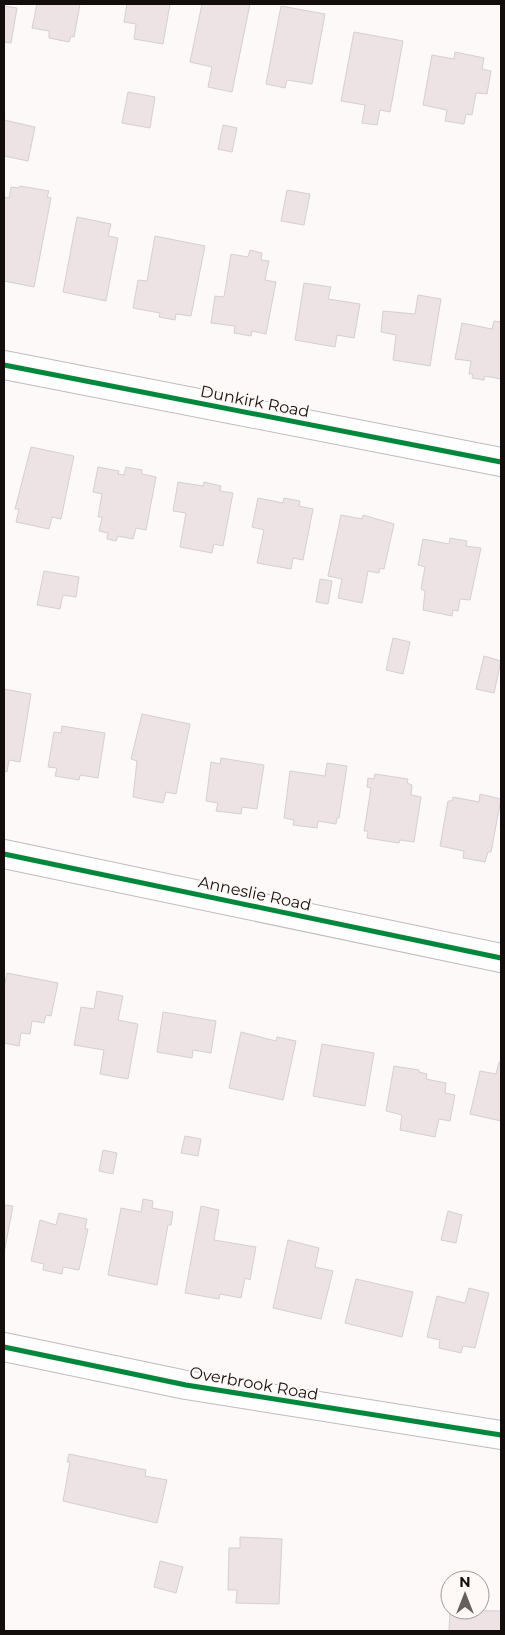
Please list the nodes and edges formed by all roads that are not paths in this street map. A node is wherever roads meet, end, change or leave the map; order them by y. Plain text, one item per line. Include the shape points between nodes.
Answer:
1 (4, 365) edge
2 (501, 462) edge
3 (4, 854) edge
4 (501, 958) edge
5 (4, 1347) edge
6 (501, 1435) edge

1 - 2 street, Dunkirk Road
3 - 4 street, Anneslie Road
5 - 6 street, Overbrook Road via 186,1385

